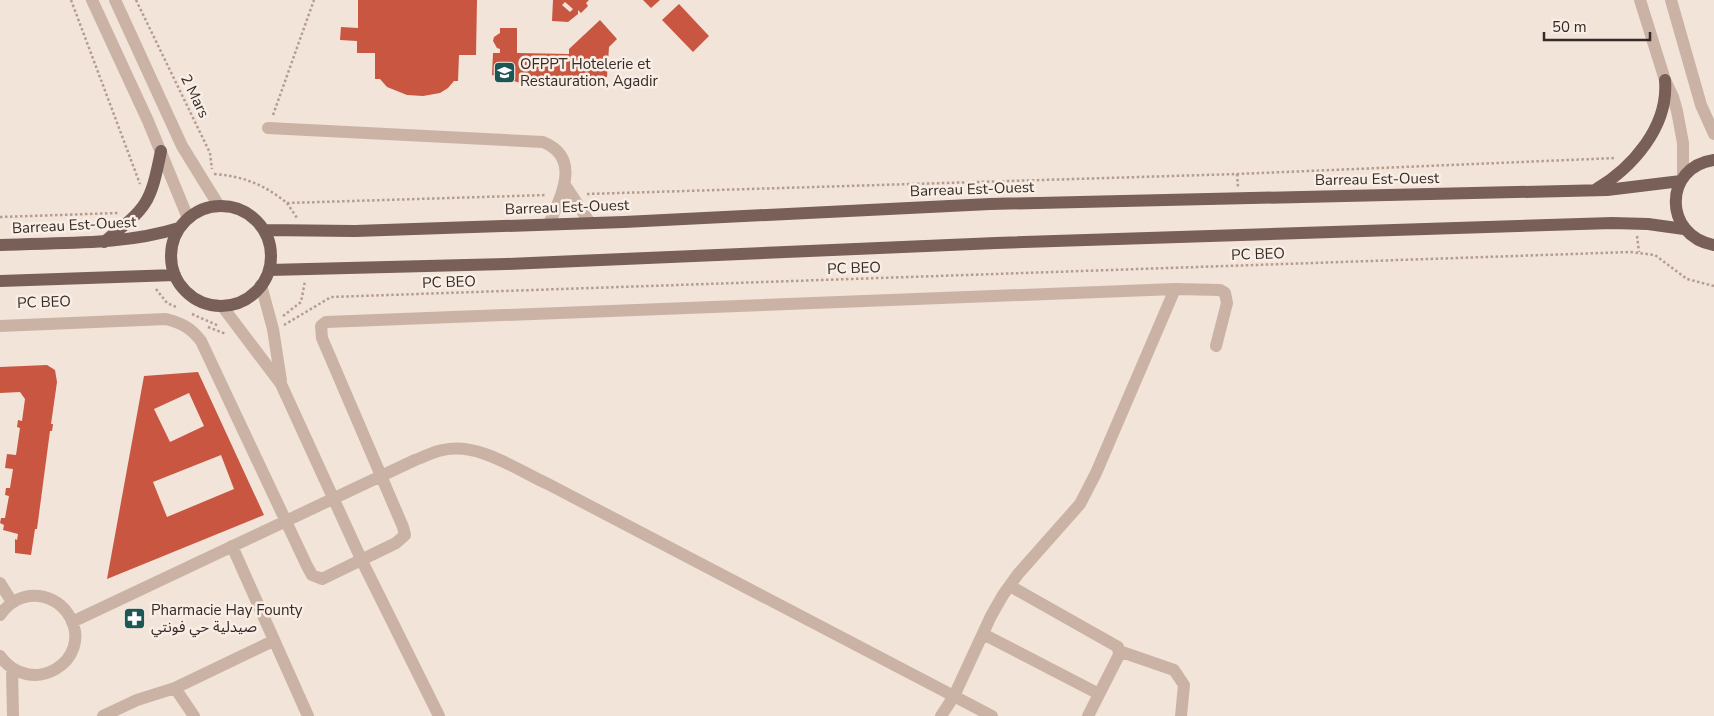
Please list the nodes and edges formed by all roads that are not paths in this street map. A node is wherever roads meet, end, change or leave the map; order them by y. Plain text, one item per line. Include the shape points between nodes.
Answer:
1 (92, 0) edge
2 (115, 0) edge
3 (1640, 0) edge
4 (1671, 0) edge
5 (1665, 80) junction
6 (268, 128) road end
7 (1714, 134) edge
8 (160, 151) junction
9 (1714, 160) edge
10 (1682, 179) junction
11 (566, 191) junction
12 (1594, 191) junction
13 (219, 206) junction
14 (184, 223) junction
15 (590, 223) junction
16 (549, 224) junction
17 (1684, 229) junction
18 (264, 230) junction
19 (104, 242) junction
20 (0, 245) edge
21 (1714, 245) edge
22 (269, 270) junction
23 (175, 275) junction
24 (0, 281) edge
25 (262, 285) junction
26 (1175, 289) junction
27 (222, 306) junction
28 (0, 326) edge
29 (1216, 346) dead end
30 (281, 384) junction
31 (380, 476) junction
32 (334, 498) junction
33 (286, 523) junction
34 (232, 546) junction
35 (362, 561) junction
36 (0, 583) edge
37 (1010, 586) junction
38 (12, 602) junction
39 (0, 615) edge
40 (72, 622) junction
41 (982, 634) junction
42 (273, 641) junction
43 (1120, 651) junction
44 (0, 656) edge
45 (12, 669) junction
46 (175, 688) junction
47 (1099, 694) junction
48 (954, 696) junction
49 (12, 716) edge
50 (103, 716) edge
51 (194, 716) edge
52 (308, 716) edge
53 (439, 716) edge
54 (941, 716) edge
55 (992, 716) edge
56 (1088, 716) edge
57 (1181, 716) edge

1 - 8 street
2 - 13 street via 165,112 198,175
3 - 5 street
4 - 7 street via 1701,105
5 - 10 street via 1680,125 1684,160
5 - 12 main road via 1666,93 1657,123 1634,160
6 - 11 street via 543,142 561,153
8 - 14 street
8 - 19 main road via 156,177 143,207
9 - 10 main road via 1699,164
10 - 12 main road, Barreau Est-Ouest via 1644,187
10 - 17 main road via 1675,200
11 - 15 street
11 - 16 street
12 - 15 main road, Barreau Est-Ouest via 990,204
13 - 14 main road via 204,209
13 - 18 main road via 246,212
14 - 19 main road, Barreau Est-Ouest via 149,236
14 - 23 main road via 171,251
15 - 16 main road, Barreau Est-Ouest
16 - 18 main road, Barreau Est-Ouest via 356,231
17 - 21 main road via 1698,240
17 - 22 main road via 1612,223
18 - 22 main road via 270,249
19 - 20 main road, Barreau Est-Ouest
22 - 25 main road
23 - 24 main road
23 - 27 main road via 194,298
25 - 27 main road via 237,303
25 - 30 street
26 - 29 street via 1220,290 1225,293 1227,303
26 - 31 street via 326,322 321,326 322,338
26 - 37 street via 1080,504
27 - 30 street
28 - 33 street via 166,319 186,325 201,341
30 - 32 street
31 - 32 street
31 - 35 street via 404,535 401,541
31 - 48 street via 442,450 456,448 482,453 548,484
32 - 33 street
32 - 35 street
33 - 34 street
33 - 35 street via 307,566 317,578 326,578
34 - 40 street
34 - 42 street
35 - 53 street
36 - 38 street
37 - 41 street
37 - 43 street via 1114,644
38 - 39 street
38 - 40 street via 34,595 46,597 57,602
40 - 45 street via 74,647 59,668 36,676
41 - 47 street
41 - 48 street
42 - 46 street
42 - 52 street
43 - 47 street
43 - 57 street via 1174,670 1184,685
44 - 45 street
45 - 49 street
46 - 50 street via 137,700
46 - 51 street
47 - 56 street
48 - 54 street
48 - 55 street

